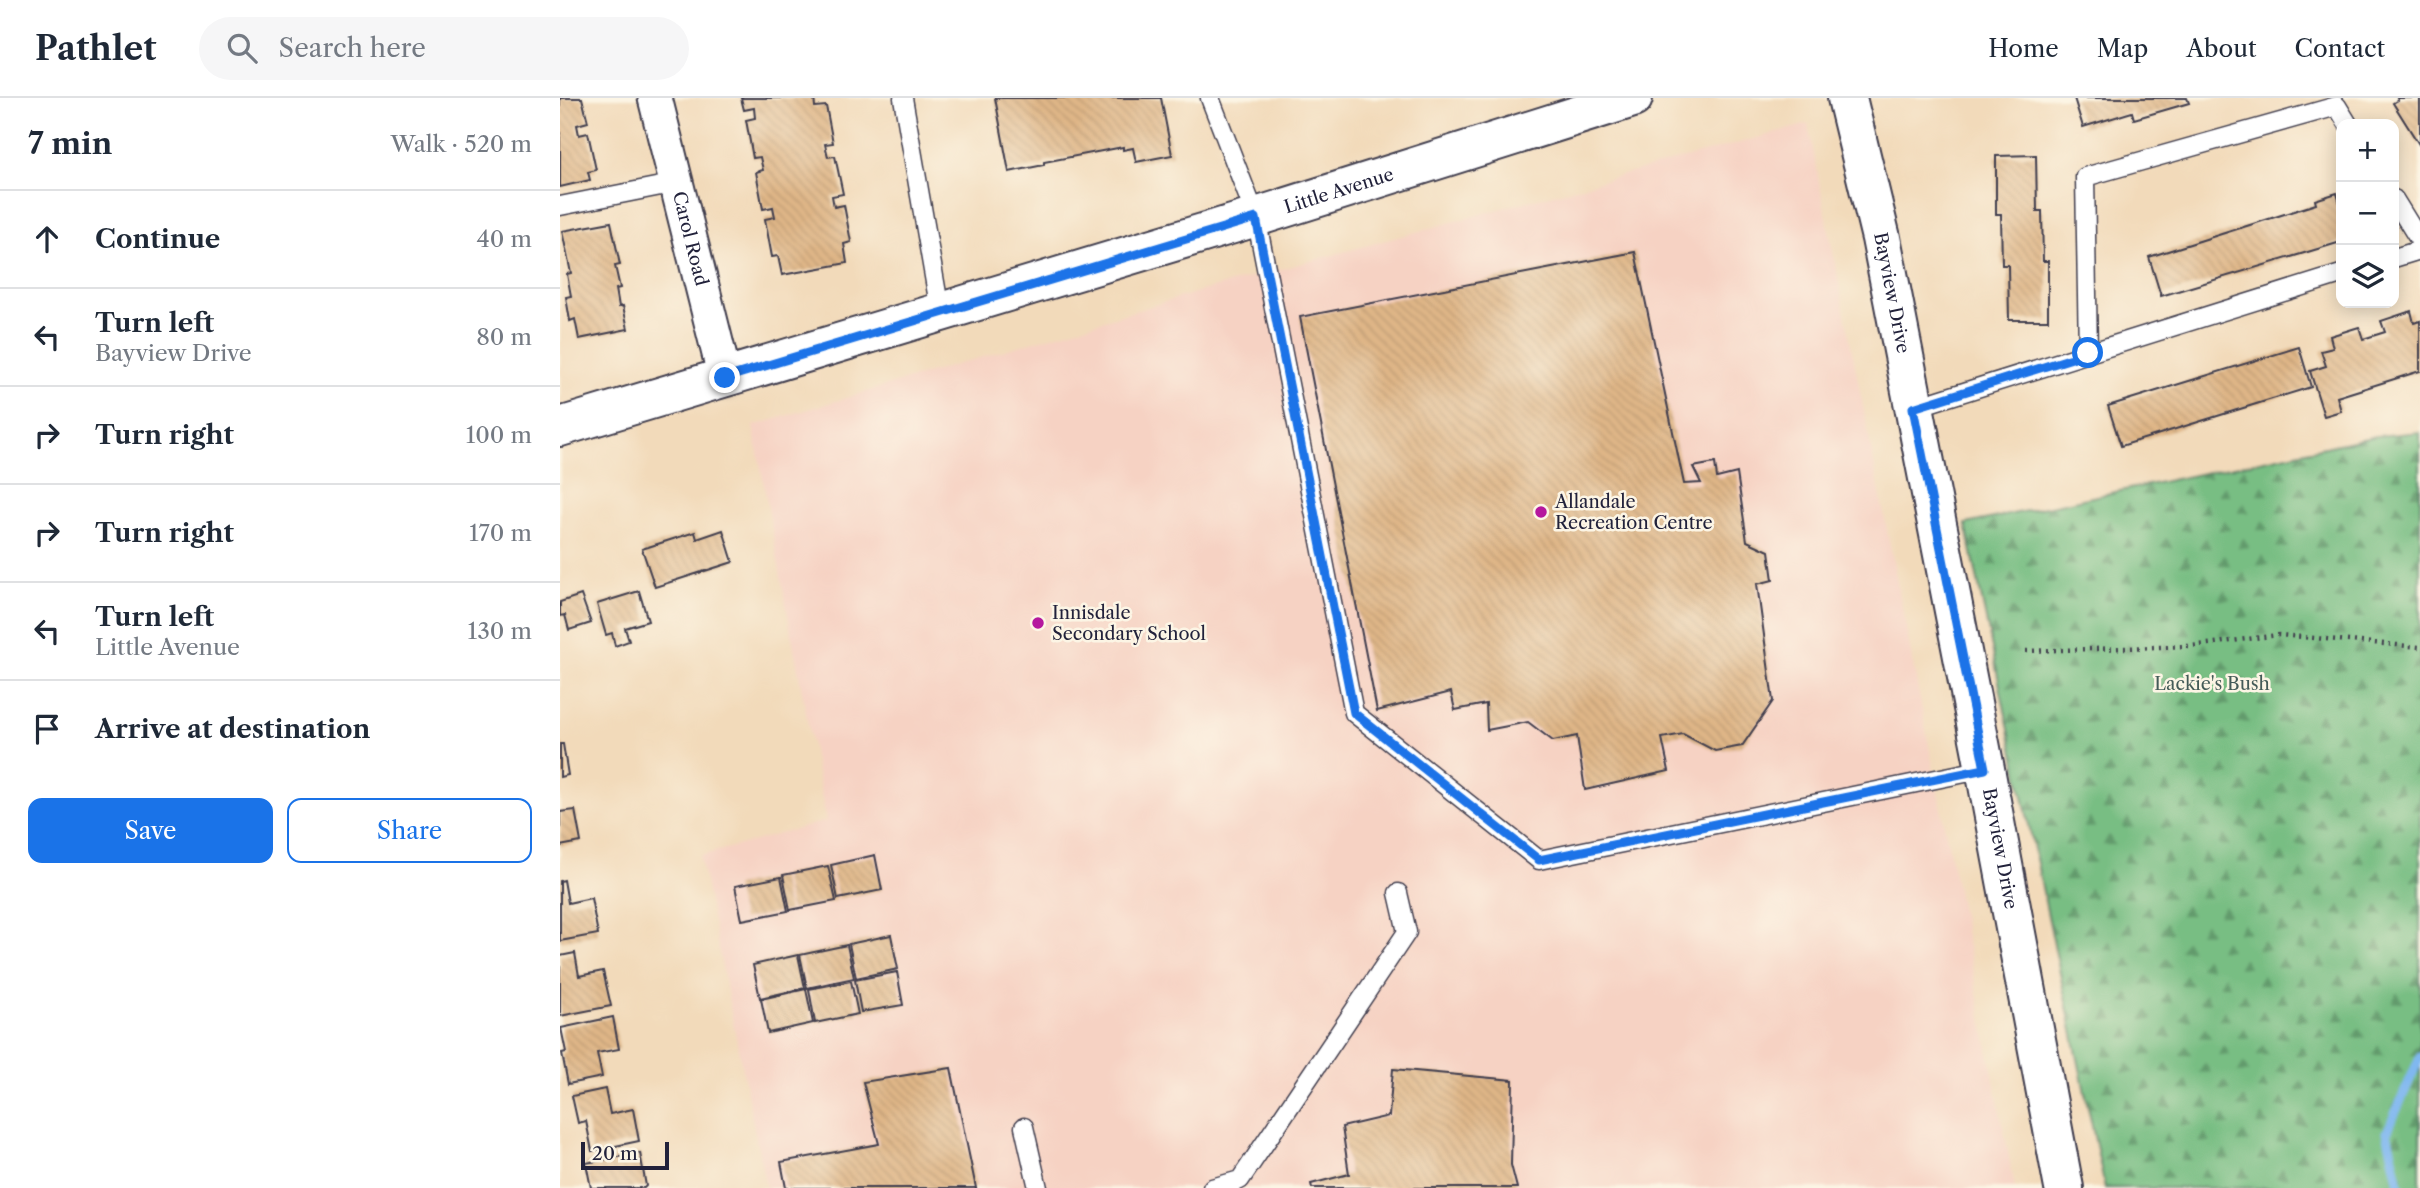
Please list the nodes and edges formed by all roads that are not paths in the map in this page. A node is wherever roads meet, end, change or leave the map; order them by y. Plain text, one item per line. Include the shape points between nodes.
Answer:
1 (655, 98) edge
2 (903, 98) edge
3 (1210, 98) edge
4 (1633, 98) edge
5 (1847, 98) edge
6 (2345, 119) edge
7 (677, 183) junction
8 (560, 206) edge
9 (2399, 206) edge
10 (1256, 218) junction
11 (2420, 241) edge
12 (2420, 250) edge
13 (2399, 256) edge
14 (2336, 276) edge
15 (940, 311) junction
16 (2088, 353) junction
17 (725, 378) junction
18 (1913, 408) junction
19 (560, 427) edge
20 (1985, 769) junction
21 (1398, 893) dead end
22 (1024, 1127) dead end
23 (1038, 1188) edge
24 (1212, 1188) edge
25 (2064, 1188) edge

1 - 7 street, Carol Road
2 - 15 lane
3 - 10 lane
4 - 10 street, Little Avenue
5 - 18 street, Bayview Drive via 1881,238
6 - 16 lane via 2337,106 2085,177
7 - 8 lane
7 - 17 street, Carol Road
9 - 11 lane
10 - 15 street, Little Avenue
10 - 20 lane via 1354,713 1539,860
12 - 13 lane
14 - 16 lane
15 - 17 street, Little Avenue
16 - 18 lane
17 - 19 street, Little Avenue
18 - 20 street, Bayview Drive
20 - 25 street, Bayview Drive
21 - 24 lane via 1407,932 1240,1180
22 - 23 lane

